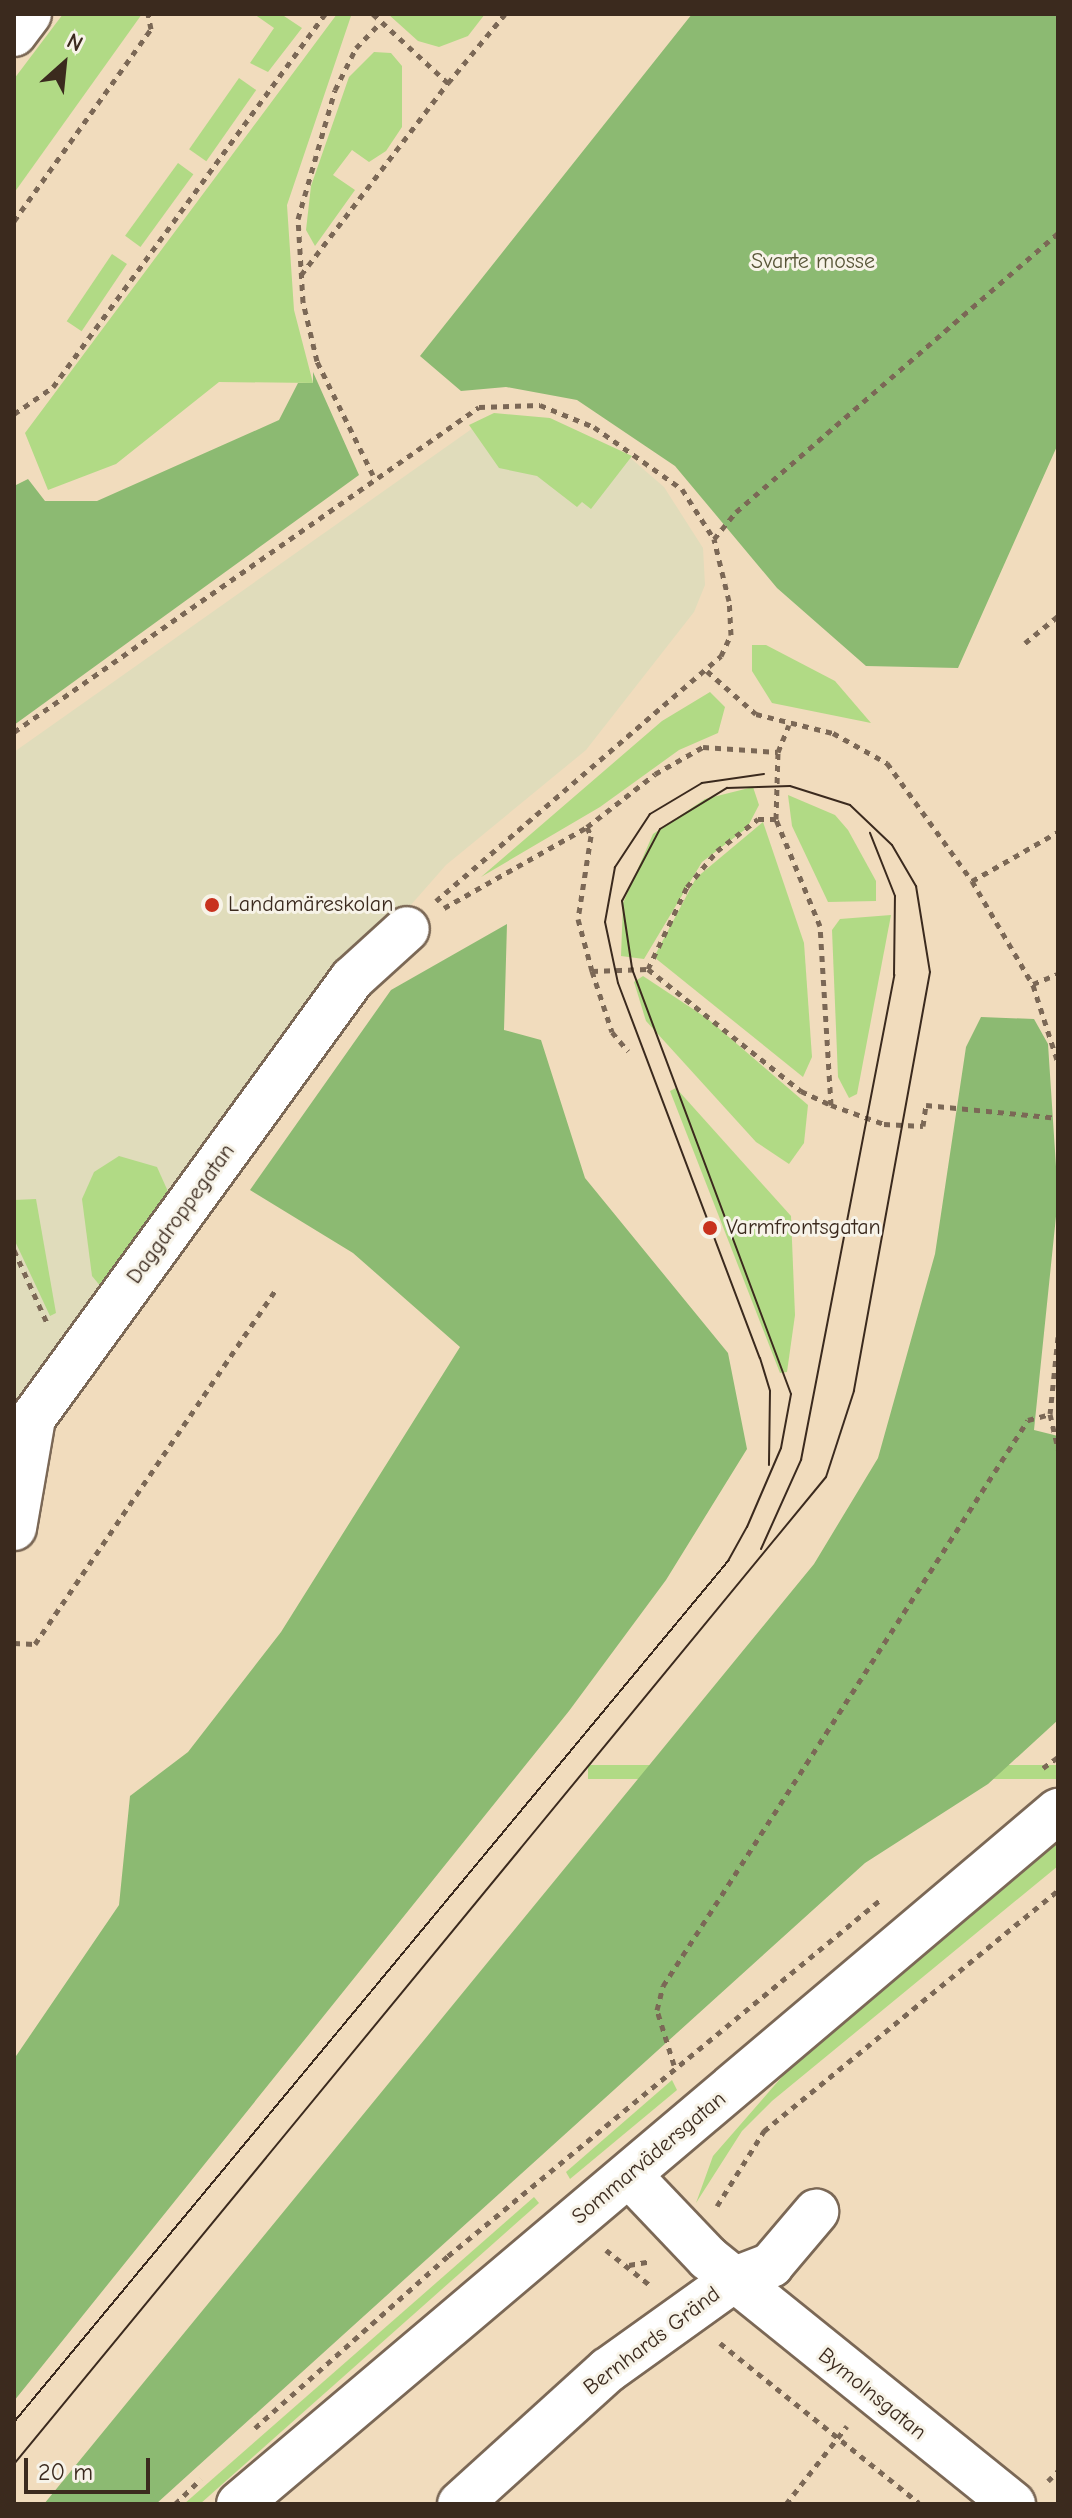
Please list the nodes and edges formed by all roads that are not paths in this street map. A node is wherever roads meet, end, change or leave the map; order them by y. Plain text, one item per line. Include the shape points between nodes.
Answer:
1 (29, 14) edge
2 (14, 34) edge
3 (407, 929) road end
4 (14, 1528) edge
5 (1046, 1794) edge
6 (629, 2175) junction
7 (816, 2212) dead end
8 (735, 2279) junction
9 (239, 2504) edge
10 (460, 2504) edge
11 (1013, 2504) edge

1 - 2 street
3 - 4 street, Daggdroppegatan via 352,979 33,1418
5 - 6 street, Sommarvädersgatan
6 - 8 street, Bernhards Gränd via 684,2237
6 - 9 street, Sommarvädersgatan
7 - 8 street via 771,2265
8 - 10 street, Bernhards Gränd via 608,2370
8 - 11 street, Bymolnsgatan

